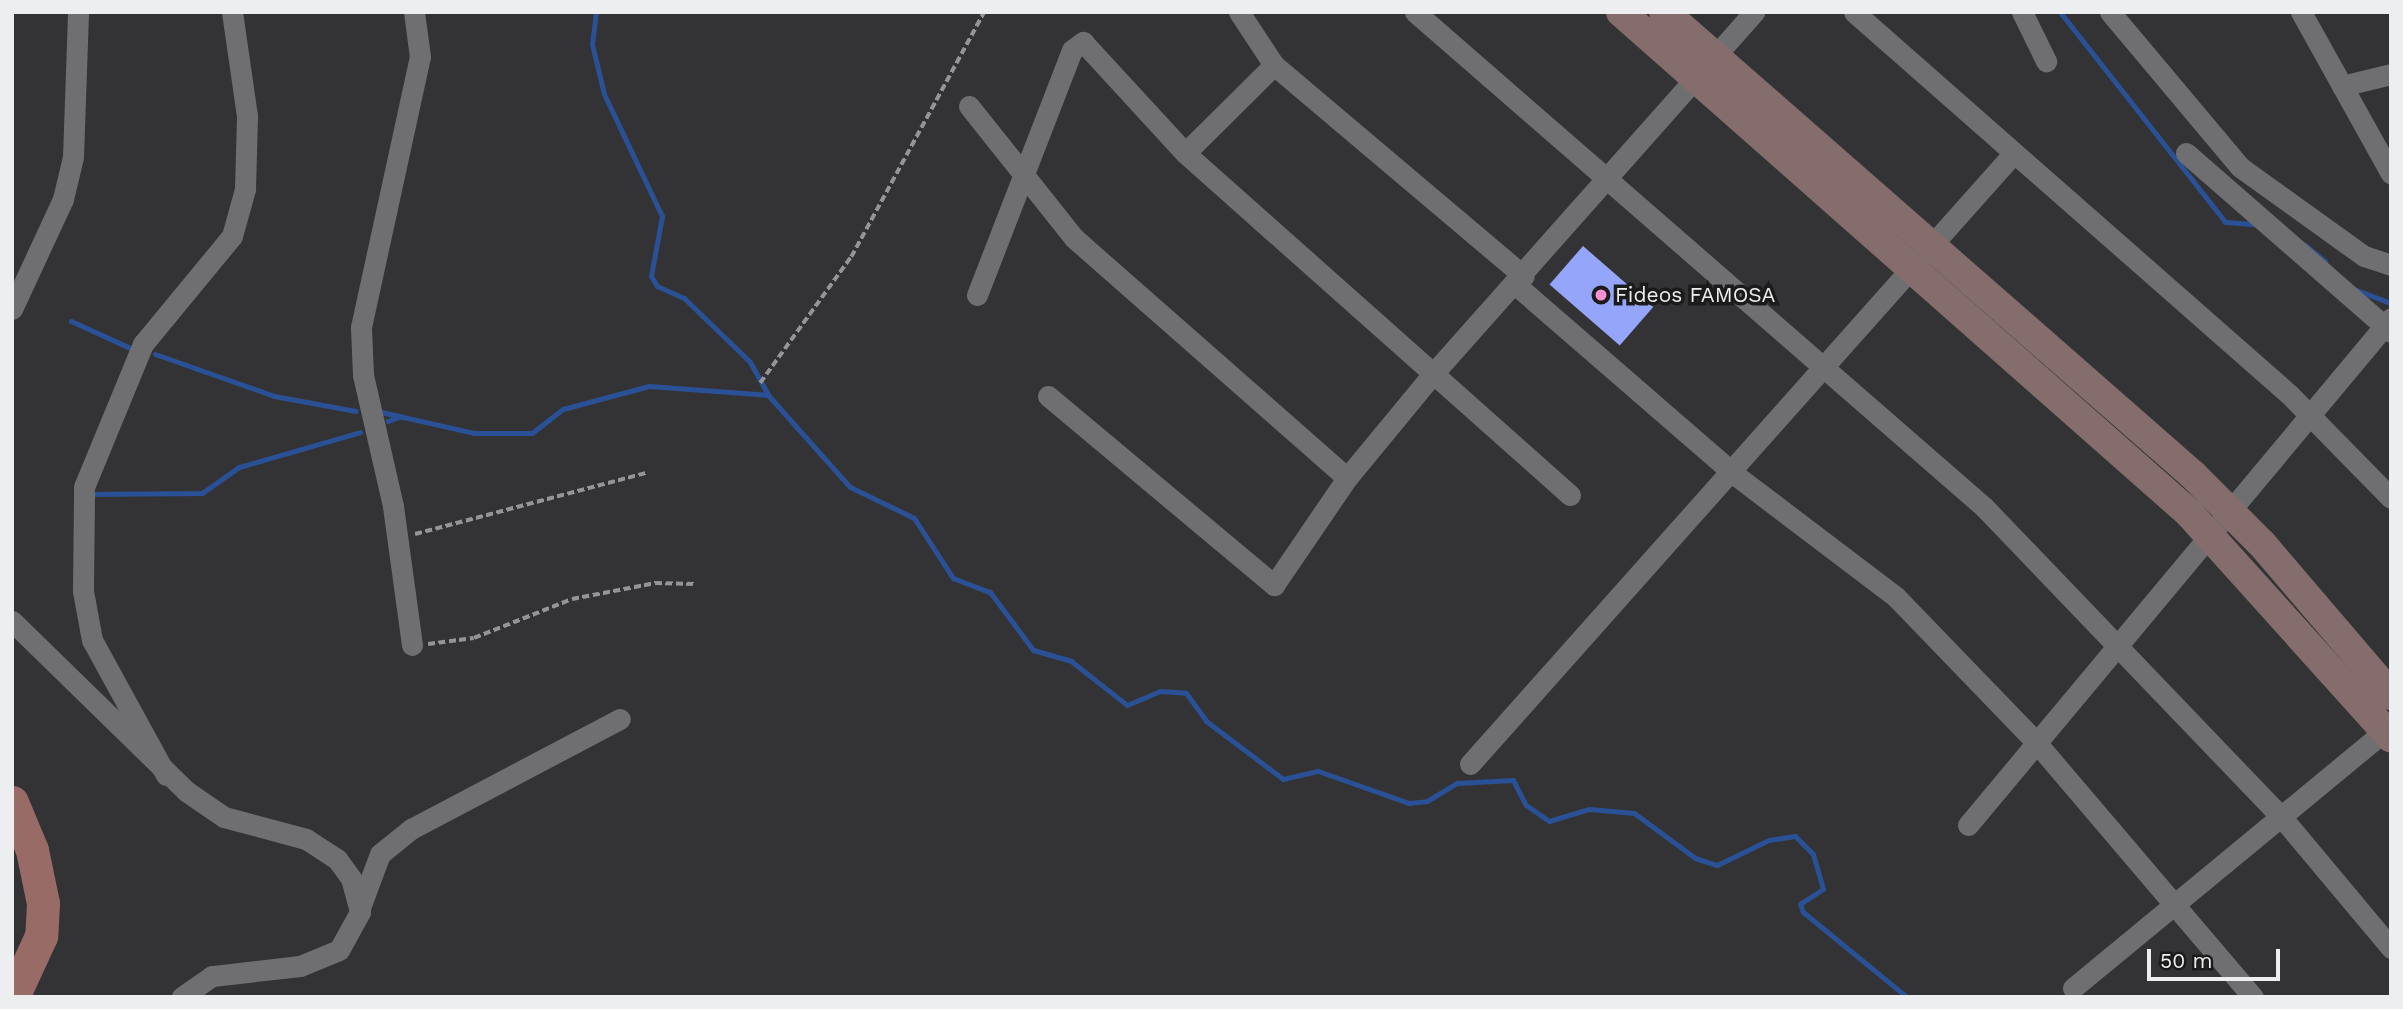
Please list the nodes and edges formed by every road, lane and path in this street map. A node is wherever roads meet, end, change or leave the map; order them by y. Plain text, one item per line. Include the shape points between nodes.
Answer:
1 (78, 12) edge
2 (232, 12) edge
3 (414, 12) edge
4 (984, 12) edge
5 (1239, 12) edge
6 (1415, 12) edge
7 (1621, 12) edge
8 (1664, 12) edge
9 (1754, 12) edge
10 (1854, 12) edge
11 (2022, 12) edge
12 (2109, 12) edge
13 (2301, 12) edge
14 (1712, 55) junction
15 (2046, 61) dead end
16 (1274, 65) junction
17 (2391, 74) edge
18 (1691, 78) junction
19 (2343, 86) junction
20 (969, 106) dead end
21 (1185, 153) junction
22 (2186, 153) dead end
23 (2012, 155) junction
24 (2391, 174) edge
25 (1607, 176) junction
26 (1022, 179) junction
27 (1932, 247) junction
28 (2391, 265) edge
29 (1911, 270) junction
30 (1520, 280) junction
31 (977, 295) dead end
32 (12, 309) edge
33 (2388, 325) edge
34 (1828, 366) junction
35 (1431, 376) junction
36 (761, 383) dead end
37 (1048, 396) dead end
38 (2311, 417) junction
39 (646, 472) dead end
40 (1734, 474) junction
41 (1347, 478) junction
42 (1570, 495) dead end
43 (2391, 498) edge
44 (2220, 524) junction
45 (395, 537) junction
46 (695, 584) dead end
47 (12, 621) edge
48 (2121, 644) junction
49 (412, 645) joint
50 (2391, 695) edge
51 (620, 719) dead end
52 (2389, 732) edge
53 (2035, 741) junction
54 (1470, 764) dead end
55 (166, 775) junction
56 (12, 802) edge
57 (2284, 820) junction
58 (1968, 825) dead end
59 (2176, 909) junction
60 (360, 912) junction
61 (2391, 948) edge
62 (2073, 988) dead end
63 (13, 997) edge
64 (182, 997) edge
65 (2253, 997) edge

1 - 32 street via 73,157 63,199
2 - 55 street via 247,116 245,189 232,236 143,344 84,487 83,591 92,640
3 - 45 street via 420,57 360,327 363,375
4 - 36 path via 851,257
5 - 16 street
6 - 25 street
7 - 18 main road
8 - 14 main road
9 - 14 street
10 - 23 street
11 - 15 street
12 - 28 street via 2240,167 2364,256
13 - 19 street
14 - 18 street
14 - 27 main road
16 - 21 street
16 - 30 street
17 - 19 street
18 - 25 street
18 - 29 main road
19 - 24 street
20 - 26 street
21 - 26 street via 1083,42 1072,50
21 - 35 street
22 - 33 street
23 - 27 street
23 - 38 street
25 - 30 street
25 - 34 street
26 - 31 street
26 - 41 street via 1074,238
27 - 29 street
27 - 44 main road via 2145,430
29 - 34 street
29 - 44 main road
30 - 35 street
30 - 40 street
33 - 38 street
34 - 40 street
34 - 48 street
35 - 41 street
35 - 42 street
37 - 41 street via 1274,584
38 - 43 street
38 - 44 street
39 - 45 path
40 - 53 street via 1876,578
40 - 54 street
44 - 48 street
44 - 50 main road
44 - 52 main road
45 - 49 street
46 - 49 path via 655,583 572,599 474,638
47 - 55 street
48 - 53 street
48 - 57 street
51 - 60 street via 411,830 380,854
52 - 57 street
53 - 58 street
53 - 59 street
55 - 60 street via 224,817 306,839 337,859 351,878
56 - 63 main road via 33,850 43,903 41,936
57 - 59 street
57 - 61 street
59 - 62 street
59 - 65 street
60 - 64 street via 352,936 320,961 212,976

